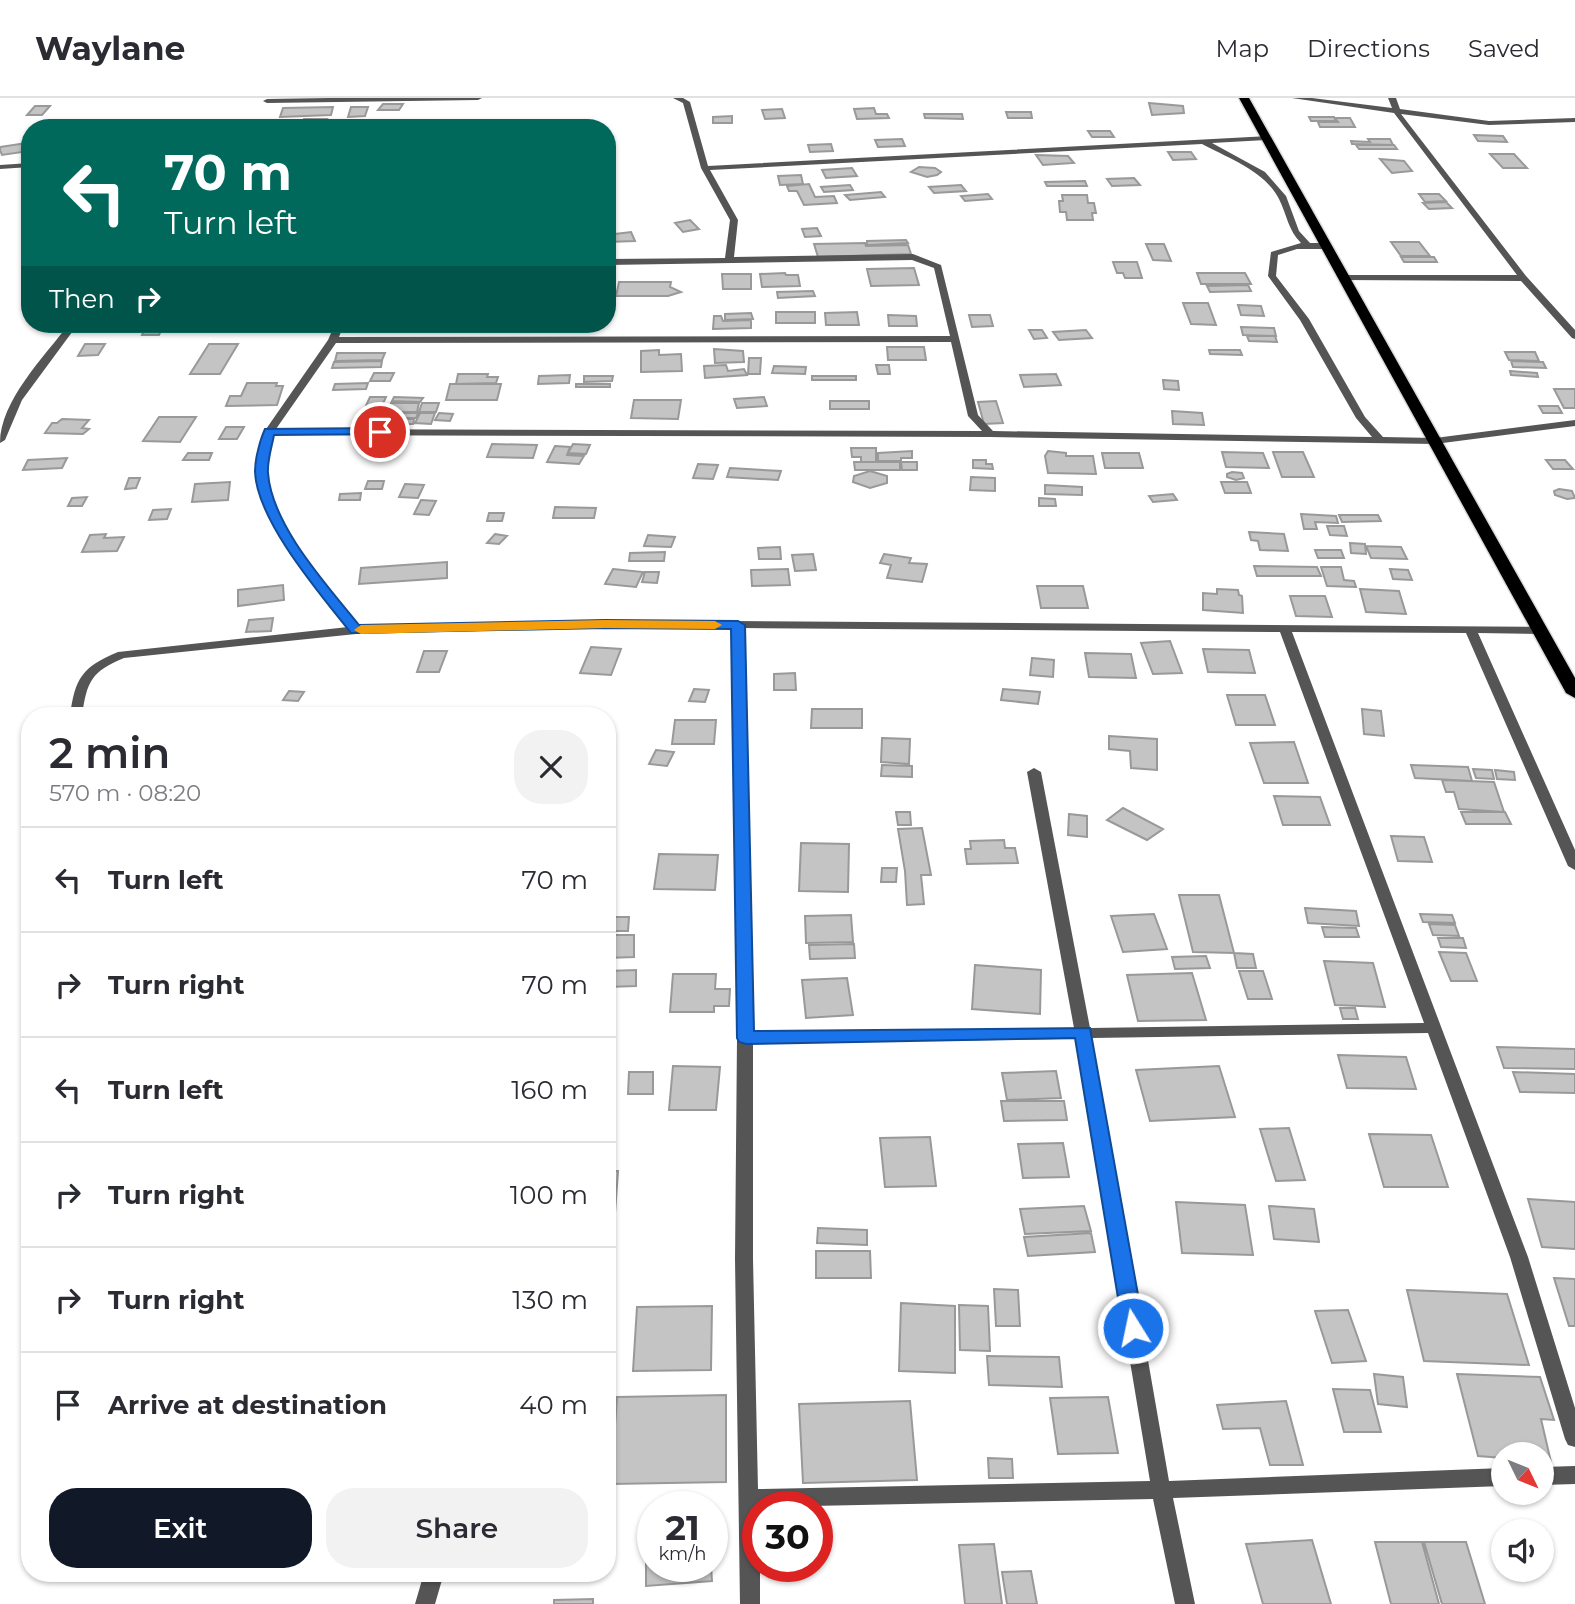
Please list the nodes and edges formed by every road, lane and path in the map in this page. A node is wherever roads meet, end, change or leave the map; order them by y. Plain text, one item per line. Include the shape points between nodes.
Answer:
1 (478, 98) edge
2 (677, 98) edge
3 (1244, 98) edge
4 (1296, 98) edge
5 (1392, 98) edge
6 (267, 100) dead end
7 (1398, 111) junction
8 (1575, 120) edge
9 (1266, 138) junction
10 (1205, 142) junction
11 (21, 166) edge
12 (0, 167) edge
13 (705, 168) junction
14 (1308, 246) junction
15 (1327, 246) junction
16 (729, 260) junction
17 (616, 262) edge
18 (1345, 278) junction
19 (1523, 278) junction
20 (66, 333) edge
21 (336, 333) edge
22 (1575, 336) edge
23 (954, 339) junction
24 (333, 340) junction
25 (1575, 423) edge
26 (269, 432) junction
27 (990, 434) junction
28 (0, 440) edge
29 (1380, 440) junction
30 (1435, 441) junction
31 (738, 625) junction
32 (1285, 628) junction
33 (1469, 629) junction
34 (356, 630) junction
35 (1540, 630) junction
36 (1575, 693) edge
37 (78, 707) edge
38 (1034, 772) dead end
39 (1575, 866) edge
40 (1434, 1028) junction
41 (1083, 1032) junction
42 (746, 1038) junction
43 (1575, 1439) edge
44 (1575, 1475) edge
45 (1554, 1476) edge
46 (1491, 1477) edge
47 (1160, 1490) junction
48 (747, 1491) edge
49 (833, 1496) edge
50 (432, 1582) edge
51 (749, 1582) edge
52 (425, 1604) edge
53 (750, 1604) edge
54 (1185, 1604) edge

1 - 6 street
2 - 13 street via 686,102
3 - 9 highway
4 - 7 street
5 - 7 street
7 - 8 street via 1489,123
7 - 19 street
9 - 10 street
9 - 15 highway
10 - 13 street
10 - 14 street via 1262,174 1282,196 1295,232
11 - 12 street
13 - 16 street via 734,220
14 - 15 street
14 - 29 street via 1274,254 1272,276 1304,319 1361,418
15 - 18 highway
16 - 17 street
16 - 23 street via 913,257 938,267
18 - 19 street
18 - 30 highway
19 - 22 street
20 - 28 street via 17,400
21 - 24 street
23 - 24 street
23 - 27 street via 973,416
24 - 26 street
25 - 30 street
26 - 27 street
26 - 34 street via 261,471 270,505 315,578
27 - 29 street
29 - 30 street
30 - 35 highway
31 - 32 street
31 - 34 street
31 - 42 street
32 - 33 street
32 - 40 street
33 - 35 street
33 - 39 street
34 - 37 street via 122,655 100,663 83,677
35 - 36 highway
38 - 41 street
40 - 41 street
40 - 43 street via 1519,1257
41 - 42 street
41 - 47 street
42 - 48 street
44 - 45 street
46 - 47 street
47 - 49 street
47 - 54 street
50 - 52 street
51 - 53 street

